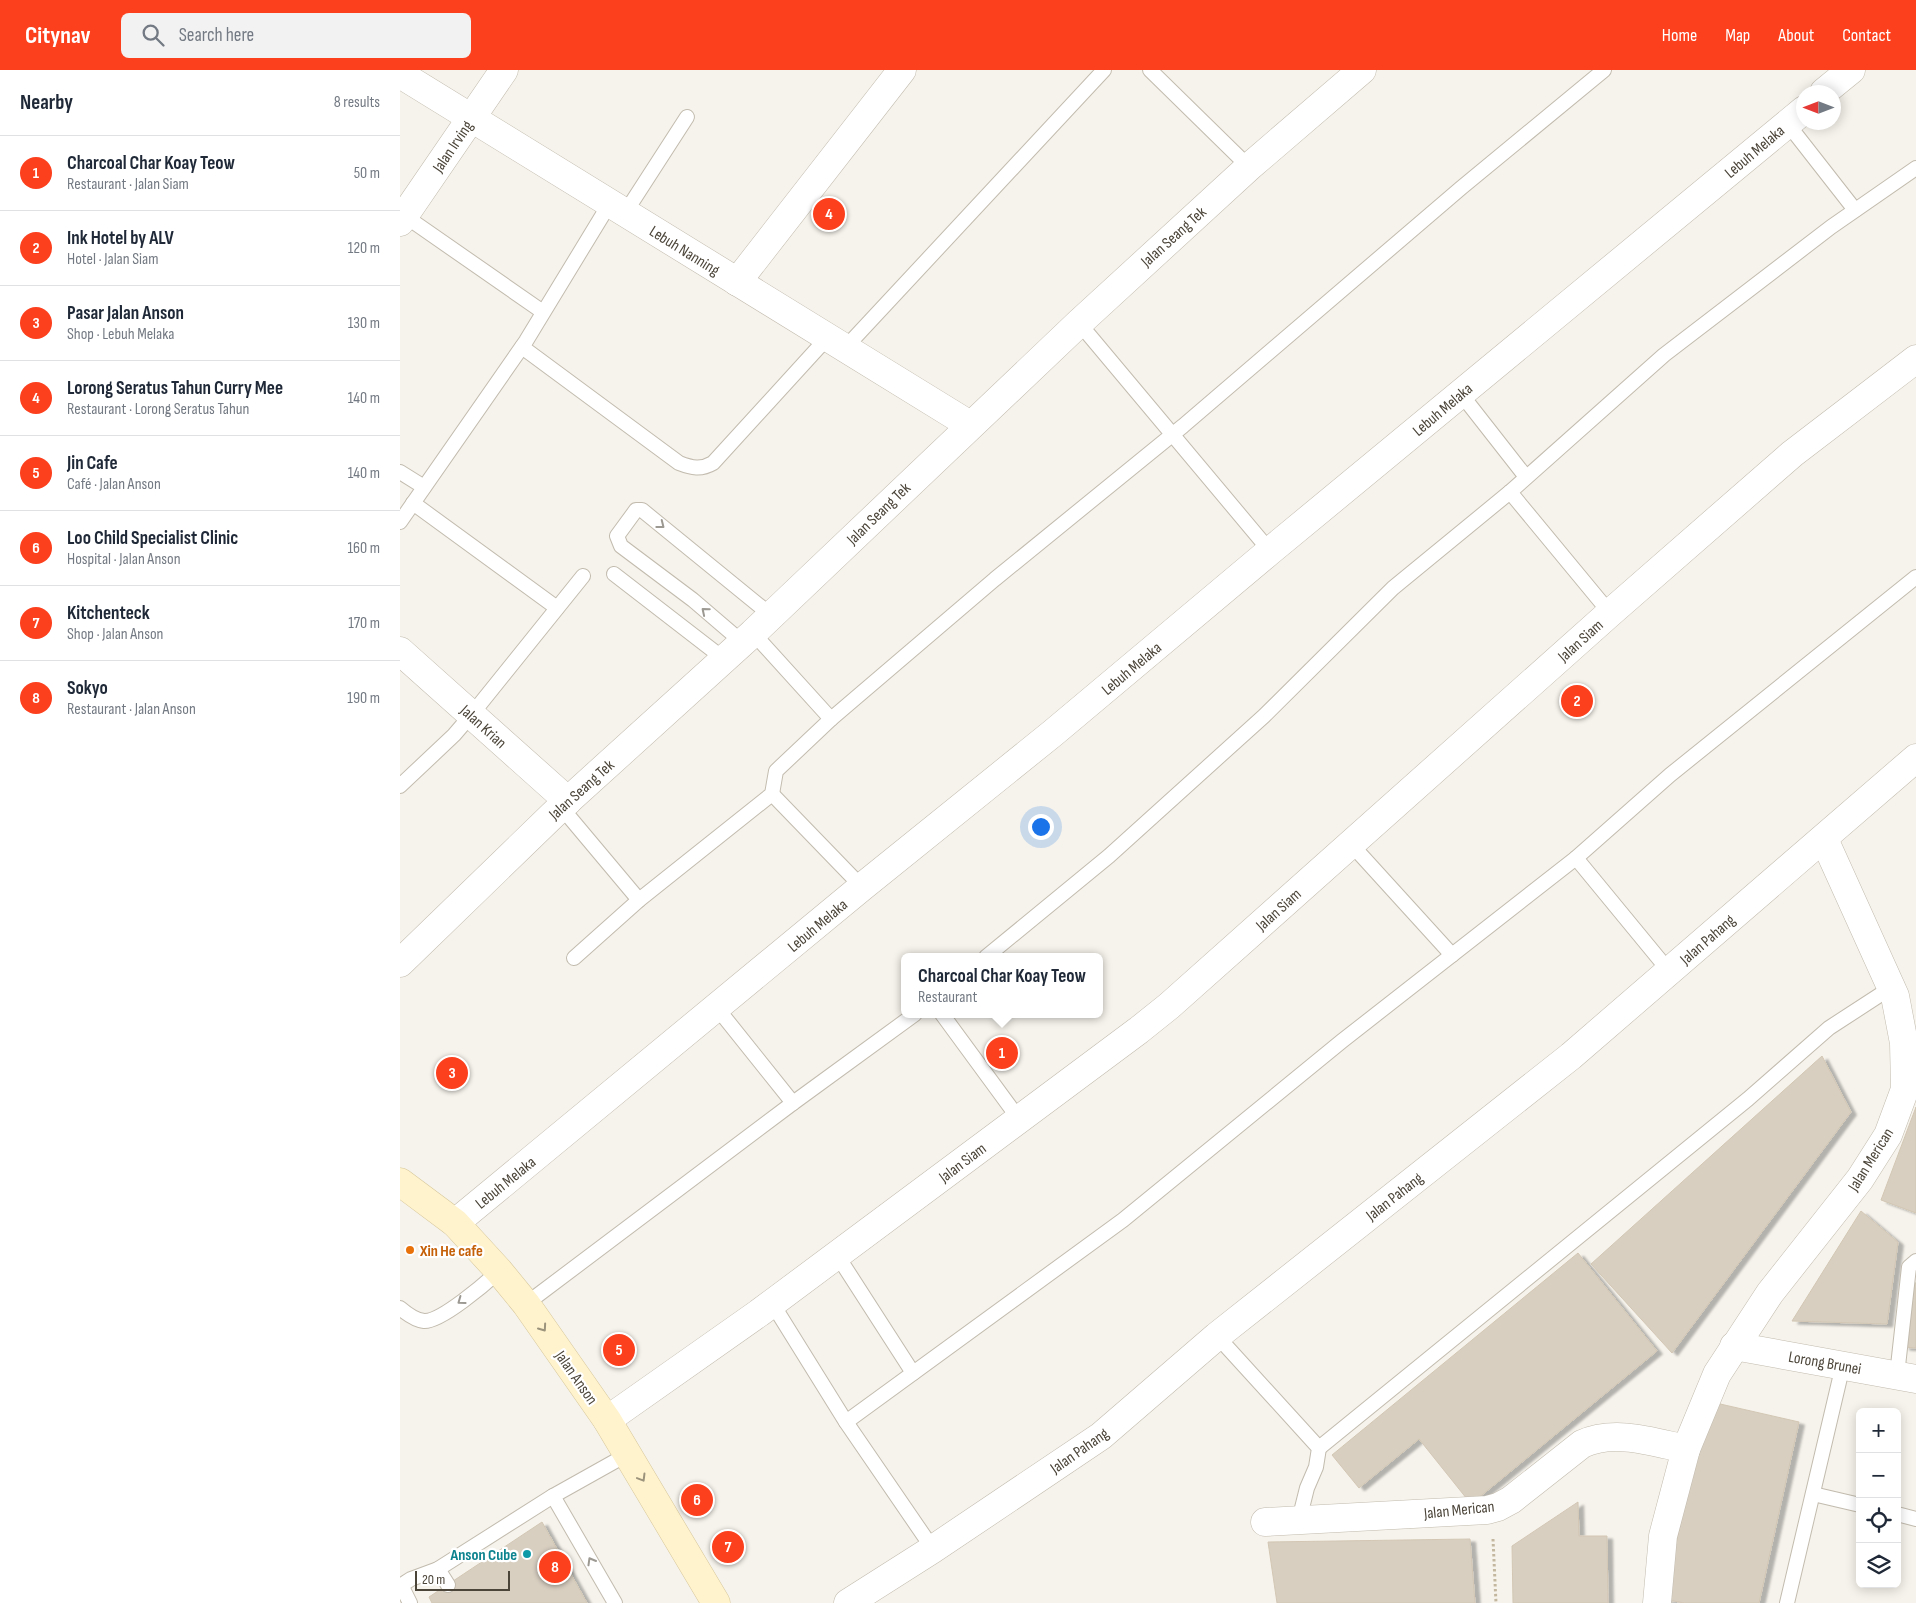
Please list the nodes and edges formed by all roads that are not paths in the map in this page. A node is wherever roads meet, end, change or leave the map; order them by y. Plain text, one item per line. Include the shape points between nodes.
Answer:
1 (504, 70) edge
2 (902, 70) edge
3 (1104, 70) edge
4 (1150, 70) edge
5 (1362, 70) edge
6 (1604, 70) edge
7 (1851, 70) edge
8 (400, 74) edge
9 (1833, 85) edge
10 (1795, 116) edge
11 (687, 117) dead end
12 (471, 118) junction
13 (1249, 167) junction
14 (1916, 168) edge
15 (617, 208) junction
16 (1855, 210) junction
17 (402, 219) edge
18 (737, 282) junction
19 (543, 312) junction
20 (1078, 323) junction
21 (836, 343) junction
22 (522, 347) junction
23 (1916, 359) edge
24 (1461, 394) junction
25 (970, 425) junction
26 (1172, 434) junction
27 (400, 472) edge
28 (1526, 477) junction
29 (424, 487) junction
30 (1510, 492) junction
31 (414, 503) junction
32 (400, 522) edge
33 (1270, 551) junction
34 (614, 574) dead end
35 (583, 576) dead end
36 (1916, 577) edge
37 (557, 608) junction
38 (1610, 614) junction
39 (748, 638) junction
40 (400, 651) edge
41 (472, 714) junction
42 (831, 720) junction
43 (1916, 758) edge
44 (400, 786) edge
45 (772, 794) junction
46 (565, 804) junction
47 (1824, 839) junction
48 (1351, 844) junction
49 (1576, 858) junction
50 (862, 887) junction
51 (639, 900) junction
52 (991, 953) edge
53 (1452, 955) junction
54 (574, 958) dead end
55 (400, 962) edge
56 (1669, 971) junction
57 (1901, 990) edge
58 (717, 1008) junction
59 (910, 1018) edge
60 (945, 1018) edge
61 (793, 1103) junction
62 (1019, 1119) junction
63 (400, 1182) edge
64 (455, 1223) junction
65 (837, 1255) junction
66 (1916, 1261) edge
67 (499, 1270) junction
68 (772, 1303) junction
69 (526, 1304) junction
70 (400, 1308) edge
71 (1217, 1336) junction
72 (1734, 1346) junction
73 (1843, 1365) junction
74 (913, 1373) junction
75 (1906, 1377) edge
76 (607, 1420) junction
77 (846, 1422) junction
78 (1319, 1448) junction
79 (1686, 1449) junction
80 (628, 1454) junction
81 (1813, 1494) junction
82 (553, 1496) junction
83 (1856, 1504) edge
84 (1901, 1515) edge
85 (1916, 1519) edge
86 (1299, 1520) junction
87 (1266, 1522) dead end
88 (933, 1549) junction
89 (438, 1569) junction
90 (448, 1585) dead end
91 (400, 1586) edge
92 (410, 1603) edge
93 (615, 1603) edge
94 (716, 1603) edge
95 (848, 1603) edge
96 (1657, 1603) edge
97 (1786, 1603) edge

1 - 12 street, Jalan Irving
2 - 18 street
3 - 21 lane
4 - 13 lane
5 - 13 street, Jalan Seang Tek
6 - 26 lane
7 - 9 street
8 - 12 street, Lebuh Nanning
10 - 16 lane
10 - 24 street, Lebuh Melaka
11 - 15 lane
12 - 15 street, Lebuh Nanning
12 - 17 street, Jalan Irving
13 - 20 street, Jalan Seang Tek
14 - 16 lane
15 - 18 street, Lebuh Nanning
15 - 19 lane
16 - 28 lane via 1664,355
17 - 19 lane
18 - 21 street, Lebuh Nanning
19 - 22 lane
20 - 25 street, Jalan Seang Tek
20 - 26 lane
21 - 22 lane via 713,463 704,468 679,463
21 - 25 street, Lebuh Nanning
22 - 29 lane
23 - 38 street, Jalan Siam via 1792,454
24 - 28 lane
24 - 33 street, Lebuh Melaka
25 - 39 street, Jalan Seang Tek
26 - 33 lane
26 - 42 lane via 995,579
27 - 29 lane
28 - 30 lane
29 - 31 lane
30 - 38 lane
30 - 52 lane via 1393,588 1264,716 1109,856
31 - 32 lane
31 - 37 lane
33 - 50 street, Lebuh Melaka via 1053,733
34 - 39 lane
35 - 37 lane
36 - 49 lane via 1670,775
37 - 41 lane
38 - 48 street, Jalan Siam
39 -> 39 lane via 621,546 617,536 636,510 642,510
39 - 42 lane
39 - 46 street, Jalan Seang Tek
40 - 41 street, Jalan Krian
41 - 44 lane
41 - 46 street, Jalan Krian
42 - 45 lane via 776,771
43 - 47 street, Jalan Pahang
45 - 50 lane
45 - 51 lane
46 - 51 lane
46 - 55 street, Jalan Seang Tek
47 - 56 street, Jalan Pahang
47 - 57 street, Jalan Merican
48 - 53 lane
48 - 62 street, Jalan Siam via 1169,1006
49 - 53 lane
49 - 56 lane
50 - 58 street, Lebuh Melaka
51 - 54 lane
53 - 74 lane via 1123,1220
56 - 71 street, Jalan Pahang via 1571,1056
57 - 72 street, Jalan Merican via 1905,1089 1888,1135 1860,1179 1770,1293
57 - 78 lane via 1829,1028 1748,1100
58 - 61 lane
58 - 64 street, Lebuh Melaka
59 - 61 lane
60 - 62 lane
61 - 69 lane
62 - 65 street, Jalan Siam
63 - 64 main road, Jalan Anson
64 - 67 main road, Jalan Anson
65 - 68 street, Jalan Siam
65 - 74 lane
66 - 75 lane via 1909,1267
67 - 69 main road, Jalan Anson
67 -> 70 lane via 438,1318 424,1321
68 - 76 street, Jalan Siam
68 - 77 lane
69 -> 76 main road, Jalan Anson
71 - 78 lane
71 - 88 street, Jalan Pahang via 1101,1436
72 - 73 street, Lorong Brunei
72 - 79 street, Jalan Merican via 1717,1374
73 - 75 street, Lorong Brunei
73 - 81 lane
74 - 77 lane
76 - 80 main road, Jalan Anson
77 - 88 lane
78 - 86 lane
79 - 86 street, Jalan Merican via 1631,1437 1590,1440 1498,1507
79 - 96 street, Jalan Merican via 1664,1536
80 - 82 lane
80 -> 94 main road, Jalan Anson
81 - 83 lane
81 - 97 lane
82 - 89 lane
93 -> 82 lane
84 - 85 lane
86 - 87 street, Jalan Merican
88 - 95 street, Jalan Pahang
89 - 90 lane
89 - 91 lane
91 - 92 lane

